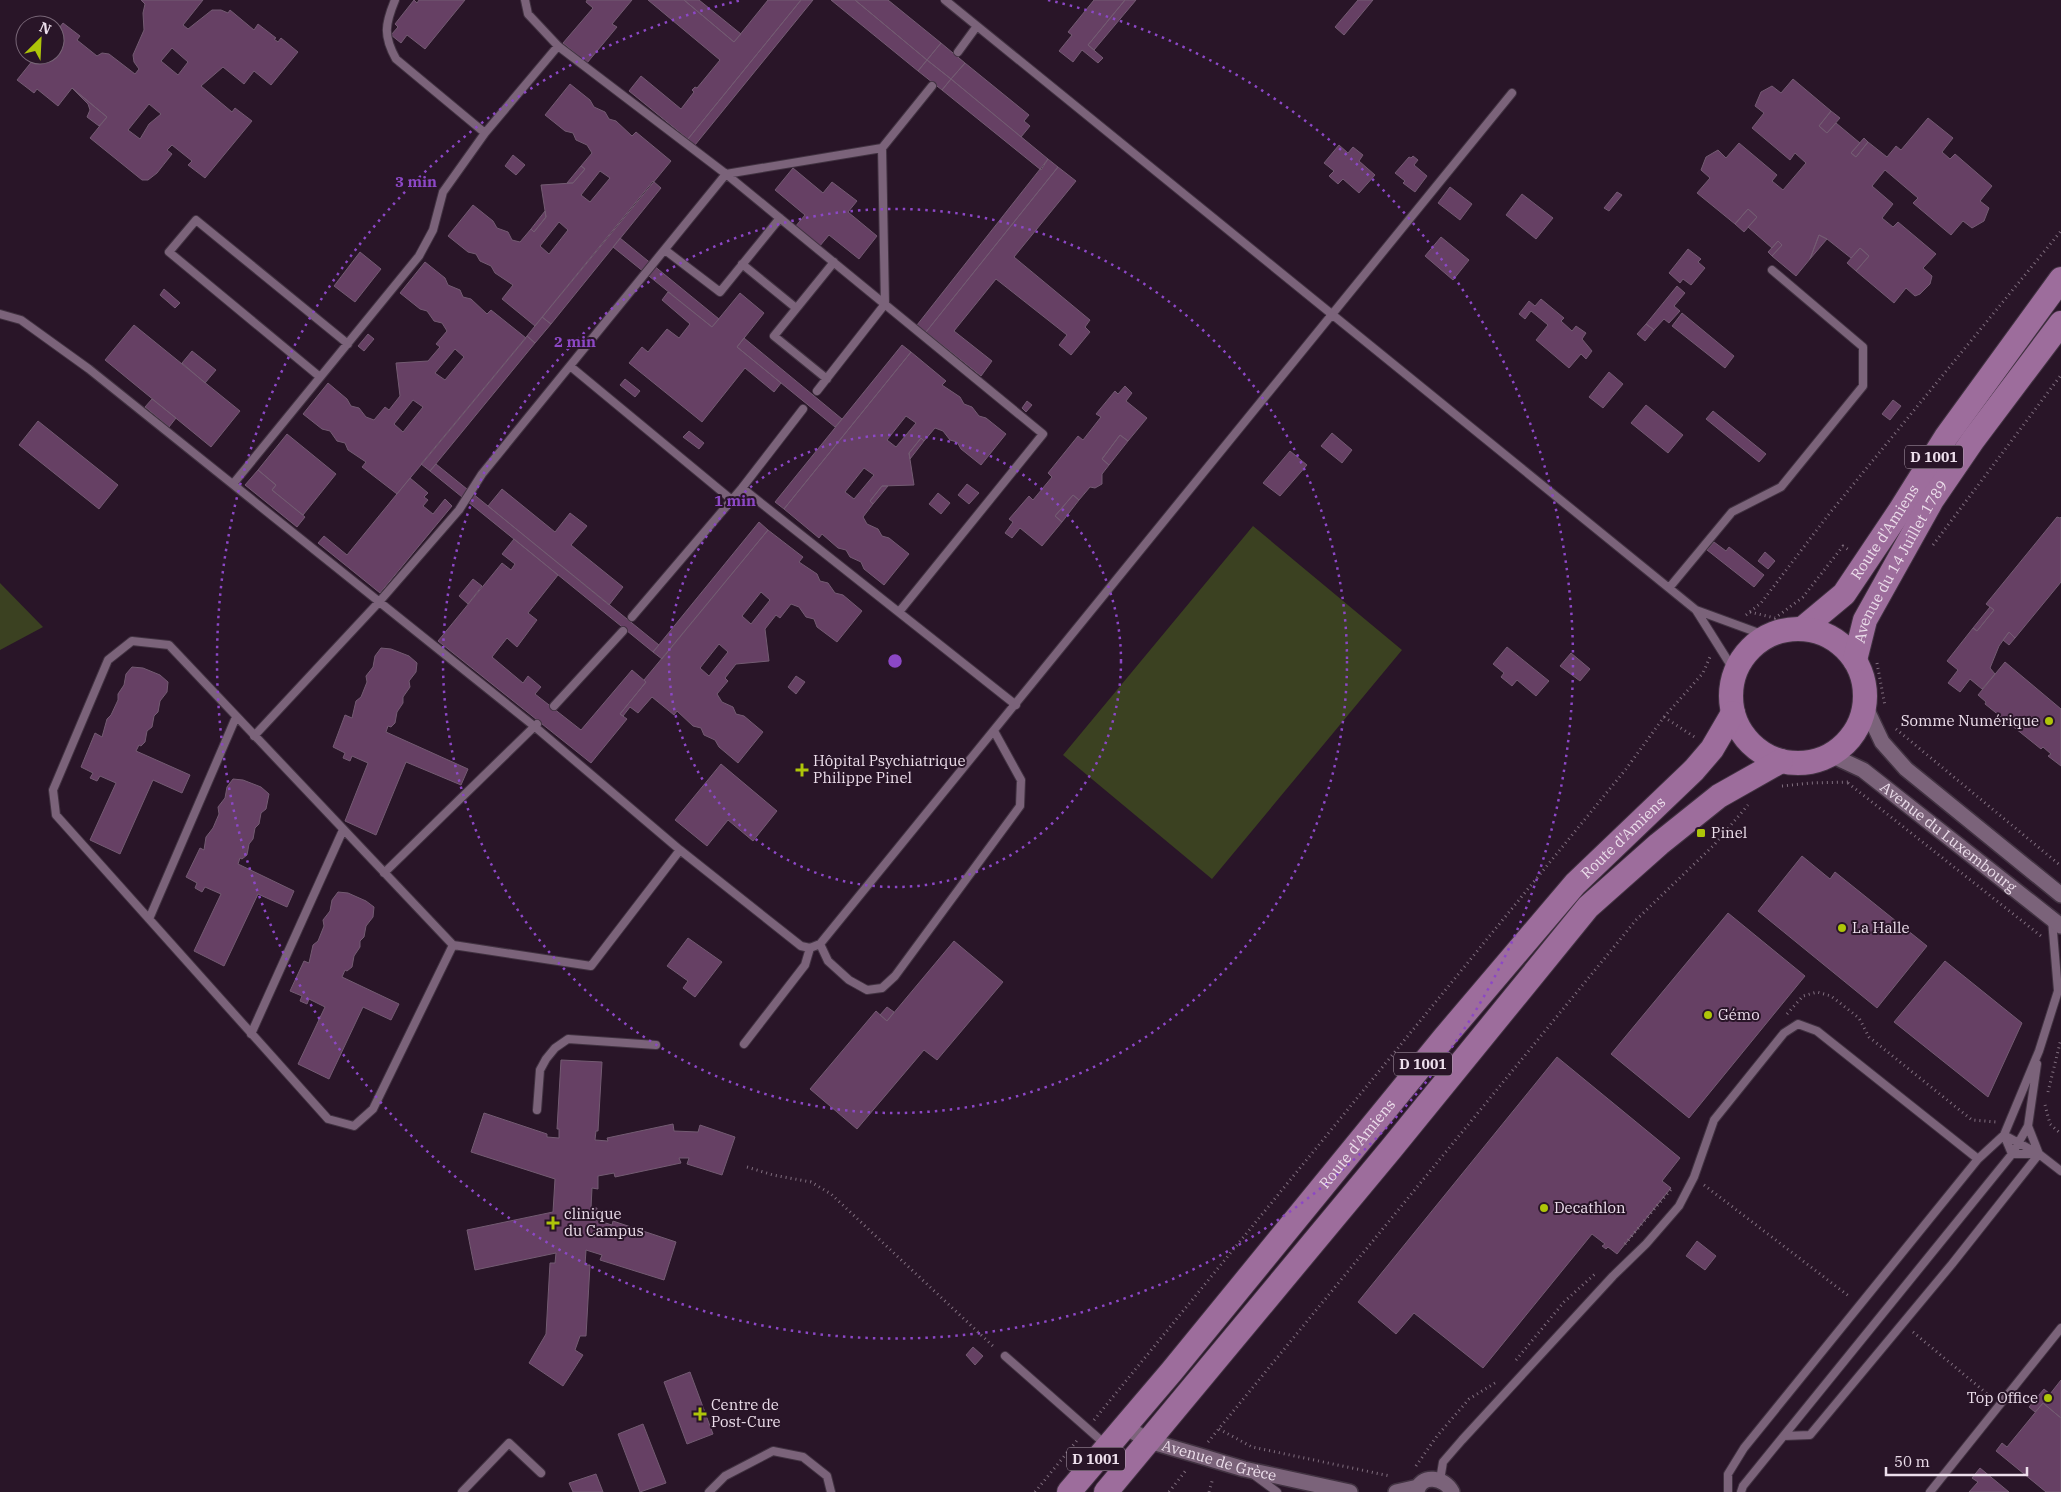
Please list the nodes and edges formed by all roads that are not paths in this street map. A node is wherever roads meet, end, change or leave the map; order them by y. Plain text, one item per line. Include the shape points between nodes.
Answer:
1 (395, 0) edge
2 (525, 0) edge
3 (945, 0) edge
4 (977, 26) junction
5 (558, 46) junction
6 (958, 52) dead end
7 (932, 86) dead end
8 (1512, 93) dead end
9 (485, 133) junction
10 (882, 148) junction
11 (726, 174) junction
12 (780, 218) junction
13 (664, 250) junction
14 (834, 262) junction
15 (742, 264) junction
16 (1772, 270) dead end
17 (2061, 279) edge
18 (885, 304) junction
19 (796, 308) junction
20 (0, 314) edge
21 (1332, 315) junction
22 (2061, 323) edge
23 (348, 344) junction
24 (570, 366) junction
25 (320, 377) junction
26 (827, 379) junction
27 (817, 391) dead end
28 (803, 409) dead end
29 (233, 484) junction
30 (742, 488) junction
31 (732, 500) junction
32 (1669, 588) junction
33 (379, 602) junction
34 (1696, 610) junction
35 (899, 612) junction
36 (632, 617) dead end
37 (1802, 629) junction
38 (622, 631) dead end
39 (1767, 636) junction
40 (1866, 659) junction
41 (1735, 672) junction
42 (1016, 705) junction
43 (554, 706) dead end
44 (1865, 706) junction
45 (1733, 713) junction
46 (236, 716) junction
47 (536, 725) junction
48 (994, 731) junction
49 (254, 736) junction
50 (1831, 755) junction
51 (1780, 760) junction
52 (343, 830) junction
53 (680, 850) junction
54 (384, 873) junction
55 (2061, 895) edge
56 (149, 919) junction
57 (2056, 922) edge
58 (820, 944) junction
59 (453, 945) junction
60 (810, 948) junction
61 (251, 1034) junction
62 (656, 1044) dead end
63 (744, 1044) dead end
64 (2039, 1051) junction
65 (537, 1110) dead end
66 (2028, 1126) junction
67 (2004, 1135) junction
68 (2020, 1143) junction
69 (2012, 1154) junction
70 (2039, 1154) junction
71 (1978, 1159) junction
72 (2061, 1171) edge
73 (2061, 1328) edge
74 (1005, 1356) road end
75 (1124, 1426) junction
76 (1784, 1436) junction
77 (1149, 1441) junction
78 (1107, 1446) junction
79 (1244, 1469) junction
80 (541, 1473) dead end
81 (1440, 1480) junction
82 (1418, 1490) edge
83 (462, 1492) edge
84 (709, 1492) edge
85 (831, 1492) edge
86 (1069, 1492) edge
87 (1106, 1492) edge
88 (1277, 1492) edge
89 (1350, 1492) edge
90 (1396, 1492) edge
91 (1452, 1492) edge
92 (1728, 1492) edge
93 (1741, 1492) edge
94 (1930, 1492) edge

1 - 9 lane via 386,32 396,59
2 - 5 lane via 528,14
3 - 4 lane
4 - 6 lane
4 - 21 lane
5 - 9 lane
5 - 11 lane
7 - 10 lane
8 - 21 lane
9 - 23 lane via 443,192 433,230 420,256
10 - 11 lane
10 - 18 lane
11 - 12 lane
11 - 13 lane
12 - 14 lane
12 - 15 lane
13 - 15 lane via 720,292
13 - 24 lane
14 - 18 lane
14 - 19 lane
15 - 19 lane
16 - 32 lane via 1863,347 1863,386 1781,487 1732,512
17 - 37 main road, Route d'Amiens / D 1001 via 1946,437 1844,594
18 - 26 lane
18 - 35 lane via 1044,434
19 - 26 lane via 774,336
20 - 29 lane via 21,320 82,364
21 - 32 lane
21 - 42 lane
22 - 40 main road, Avenue du 14 Juillet 1789 / D 1001 via 1932,500 1865,620
23 - 25 lane
23 - 25 lane via 196,220 169,252
24 - 31 lane
24 - 33 lane via 482,474 459,510
25 - 29 lane
26 - 27 lane
28 - 30 lane
29 - 33 lane
30 - 31 lane
30 - 35 lane
31 - 36 lane
32 - 34 lane
33 - 47 lane
33 - 49 lane
34 - 39 lane
34 - 41 lane
35 - 42 lane
37 - 39 main road via 1784,630
37 - 40 main road via 1832,638
38 - 43 lane
39 - 41 main road via 1753,646
40 - 44 main road via 1862,674
41 - 45 main road
42 - 48 lane
44 - 50 main road via 1859,726
44 - 55 street, Avenue du Luxembourg via 1882,742 1906,769
45 - 51 main road via 1743,734 1760,750
45 - 75 main road, Route d'Amiens / D 1001 via 1712,749 1694,770 1575,884
46 - 49 lane
46 - 56 lane
46 - 56 lane via 169,645 132,641 108,660 53,790 56,815
47 - 53 lane
47 - 54 lane
48 - 58 lane
48 - 58 lane via 1021,780 1020,806 895,976 882,988 867,990 849,980 828,961
49 - 52 lane
50 - 51 main road via 1798,763
50 - 57 street, Avenue du Luxembourg via 1863,770
51 - 77 main road, Route d'Amiens / D 1001 via 1718,796 1588,908
52 - 54 lane
52 - 61 lane
53 - 59 lane via 591,966
53 - 60 lane via 801,946
54 - 59 lane
56 - 61 lane
57 - 64 lane via 2054,946 2058,991
58 - 60 lane
59 - 61 lane via 373,1110 354,1126 328,1119
60 - 63 lane via 806,965
62 - 65 lane via 568,1039 555,1048 540,1070
64 - 66 lane
64 - 67 lane
66 - 68 lane
66 - 70 lane
67 - 68 lane
67 - 69 lane
67 - 71 lane
68 - 69 lane
68 - 70 lane
69 - 70 lane
69 - 76 lane
70 - 72 lane
70 - 76 lane via 1810,1435
71 - 81 lane via 1817,1031 1798,1024 1784,1034 1714,1120 1694,1177 1679,1206 1462,1440 1443,1462
71 - 92 lane via 1744,1448 1728,1474
73 - 94 lane
74 - 78 lane
75 - 77 street, Avenue de Grèce
75 - 78 main road, Route d'Amiens / D 1001
76 - 93 lane
77 - 79 street, Avenue de Grèce
77 - 87 main road, Route d'Amiens / D 1001
78 - 86 main road, Route d'Amiens / D 1001
79 - 88 lane
79 - 89 street, Avenue de Grèce
80 - 83 lane via 509,1443
81 - 82 street via 1428,1480
81 - 91 street
82 - 90 street
84 - 85 lane via 725,1476 773,1451 803,1457 828,1476

